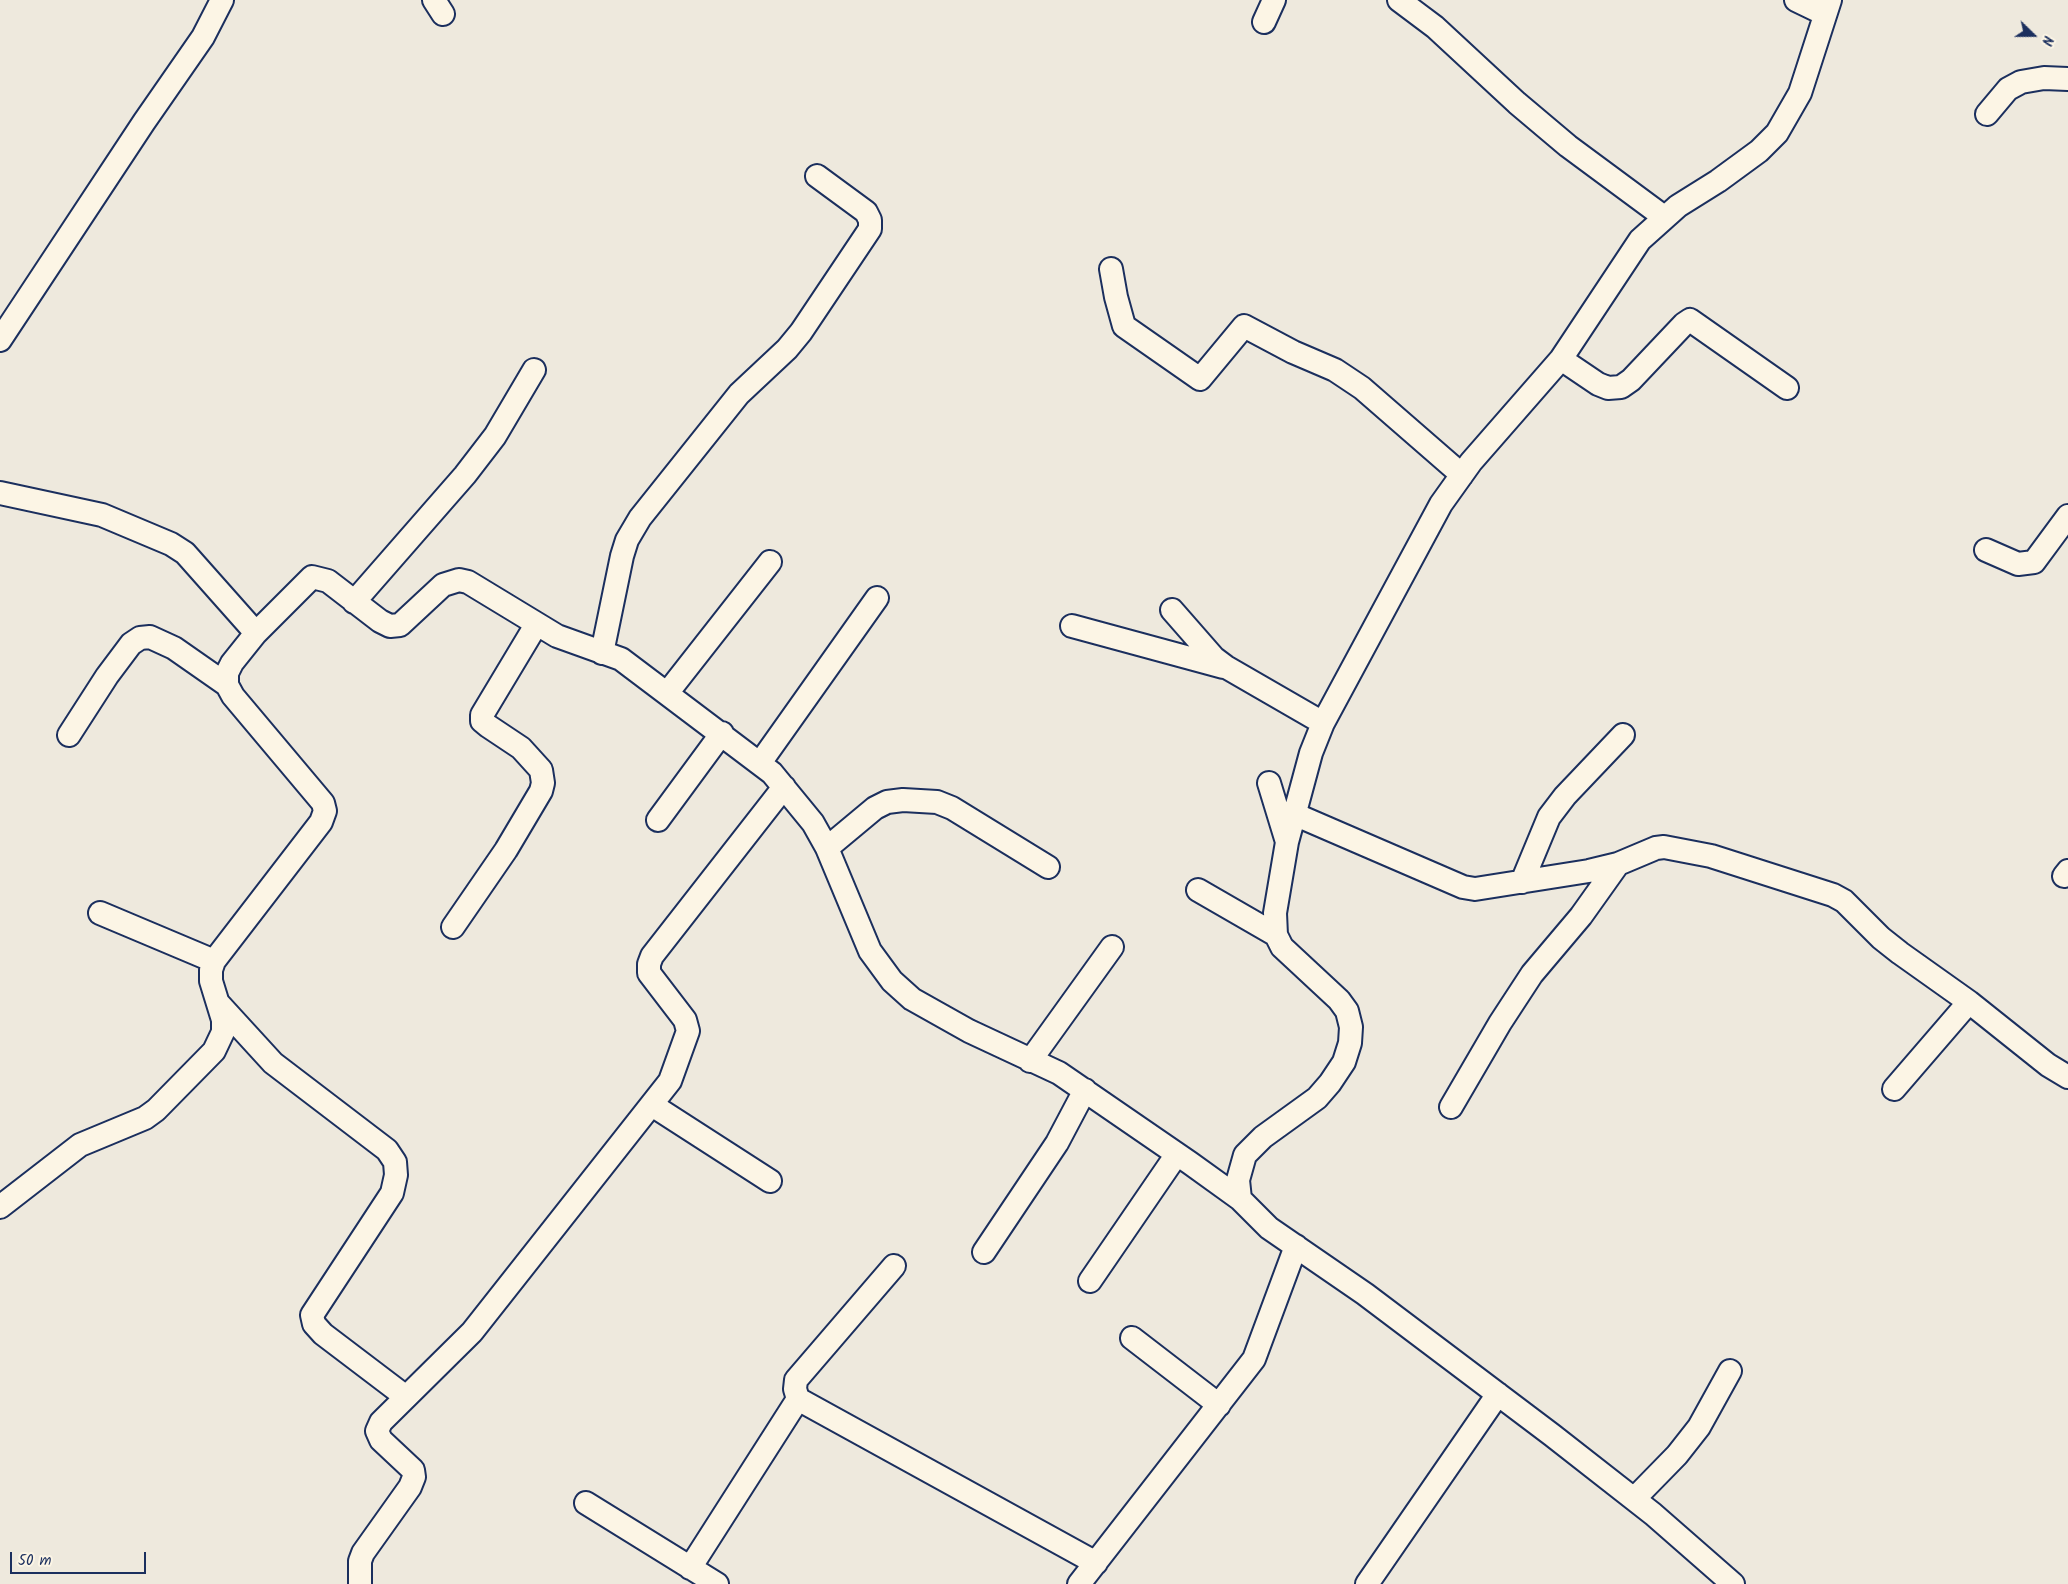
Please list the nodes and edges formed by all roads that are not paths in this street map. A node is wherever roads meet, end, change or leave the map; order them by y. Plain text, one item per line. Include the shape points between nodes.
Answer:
1 (222, 0) edge
2 (1274, 0) edge
3 (1399, 0) edge
4 (1796, 0) edge
5 (1827, 7) edge
6 (1264, 22) dead end
7 (2068, 79) edge
8 (1987, 114) dead end
9 (817, 176) dead end
10 (1664, 217) junction
11 (1112, 269) dead end
12 (0, 340) edge
13 (1560, 359) junction
14 (534, 370) dead end
15 (1786, 388) dead end
16 (1462, 475) junction
17 (0, 493) edge
18 (2068, 516) edge
19 (1986, 550) dead end
20 (770, 562) dead end
21 (877, 598) dead end
22 (354, 602) junction
23 (1172, 610) dead end
24 (536, 625) junction
25 (1072, 626) dead end
26 (256, 633) junction
27 (602, 653) junction
28 (1226, 667) junction
29 (227, 685) junction
30 (668, 692) junction
31 (1323, 723) junction
32 (722, 733) junction
33 (69, 735) dead end
34 (1623, 735) dead end
35 (760, 762) junction
36 (1269, 783) dead end
37 (784, 787) junction
38 (1294, 814) junction
39 (658, 820) dead end
40 (1287, 842) junction
41 (827, 848) junction
42 (1618, 864) junction
43 (1048, 867) dead end
44 (1522, 882) junction
45 (1198, 890) dead end
46 (100, 913) dead end
47 (453, 927) dead end
48 (1276, 935) junction
49 (1112, 947) dead end
50 (214, 961) junction
51 (1969, 1002) junction
52 (218, 1003) junction
53 (1030, 1061) junction
54 (2068, 1077) edge
55 (1894, 1089) dead end
56 (1085, 1090) junction
57 (652, 1105) junction
58 (1451, 1107) dead end
59 (1177, 1154) junction
60 (770, 1181) dead end
61 (1240, 1199) junction
62 (0, 1207) edge
63 (1296, 1246) junction
64 (984, 1252) dead end
65 (894, 1266) dead end
66 (1090, 1281) dead end
67 (1132, 1338) dead end
68 (1730, 1372) dead end
69 (1498, 1394) junction
70 (406, 1397) junction
71 (798, 1398) junction
72 (1219, 1405) junction
73 (1634, 1499) junction
74 (586, 1503) dead end
75 (1096, 1563) junction
76 (690, 1568) junction
77 (1728, 1582) edge
78 (360, 1584) edge
79 (717, 1584) edge
80 (1079, 1584) edge
81 (1367, 1584) edge

1 - 12 street via 203,37
2 - 6 street
3 - 10 street via 1435,27 1568,146
4 - 5 street
5 - 10 street via 1800,93 1776,133 1759,151
7 - 8 street via 2044,78 2021,82 2008,89
9 - 27 street via 866,212 870,229 801,332 739,394 640,518 622,556
10 - 13 street via 1640,240
11 - 16 street via 1124,326 1200,379 1244,326 1335,370 1362,388
13 - 15 street via 1598,384 1608,388 1620,387 1631,380 1690,320
13 - 16 street
14 - 22 street via 495,436 465,475
16 - 31 street via 1440,504
17 - 26 street via 102,515 171,544
18 - 19 street via 2034,562 2018,564
20 - 30 street
21 - 35 street
22 - 24 street via 390,626 400,625 443,585 458,580 468,582
22 - 26 street via 328,581 312,577
23 - 28 street via 1214,658
24 - 27 street
24 - 47 street via 482,715 482,721 521,748 541,770 541,791
25 - 28 street
26 - 29 street via 232,663
27 - 30 street via 621,659
28 - 31 street
29 - 33 street via 174,648 150,637 140,638 130,644
29 - 50 street via 314,791 325,811 321,822
30 - 32 street
31 - 38 street
32 - 35 street
32 - 39 street
34 - 44 street via 1549,817
35 - 37 street
36 - 40 street
37 - 41 street via 813,823
37 - 57 street via 652,956 650,973 688,1030 670,1081
38 - 40 street
38 - 44 street via 1463,887 1475,889
40 - 48 street via 1275,913
41 - 43 street via 875,808 887,802 937,802
41 - 53 street via 870,951 892,981 912,999
42 - 44 street
42 - 51 street via 1664,847 1711,856 1833,894 1881,938
42 - 58 street via 1581,916 1532,974
45 - 48 street
46 - 50 street
48 - 61 street via 1282,947 1347,1011 1350,1042 1344,1062 1317,1098 1263,1137 1245,1155 1238,1180
49 - 53 street
50 - 52 street via 211,981
51 - 54 street via 2048,1065
51 - 55 street
52 - 62 street via 223,1020 219,1043 156,1110 130,1126 80,1145
52 - 70 street via 273,1063 387,1150 395,1162 392,1193 312,1315 314,1324 323,1334
53 - 56 street via 1060,1073
56 - 59 street
56 - 64 street via 1057,1143
57 - 60 street
57 - 70 street via 472,1332
59 - 61 street
59 - 66 street
61 - 63 street via 1270,1228
63 - 69 street
63 - 72 street via 1254,1359
65 - 71 street via 796,1380
67 - 72 street
68 - 73 street via 1699,1426 1677,1455
69 - 73 street
69 - 81 street
70 - 78 street via 381,1422 377,1431 381,1440 413,1470 414,1477 363,1553
71 - 75 street
71 - 76 street
72 - 75 street
73 - 77 street
74 - 76 street
75 - 80 street
76 - 79 street

